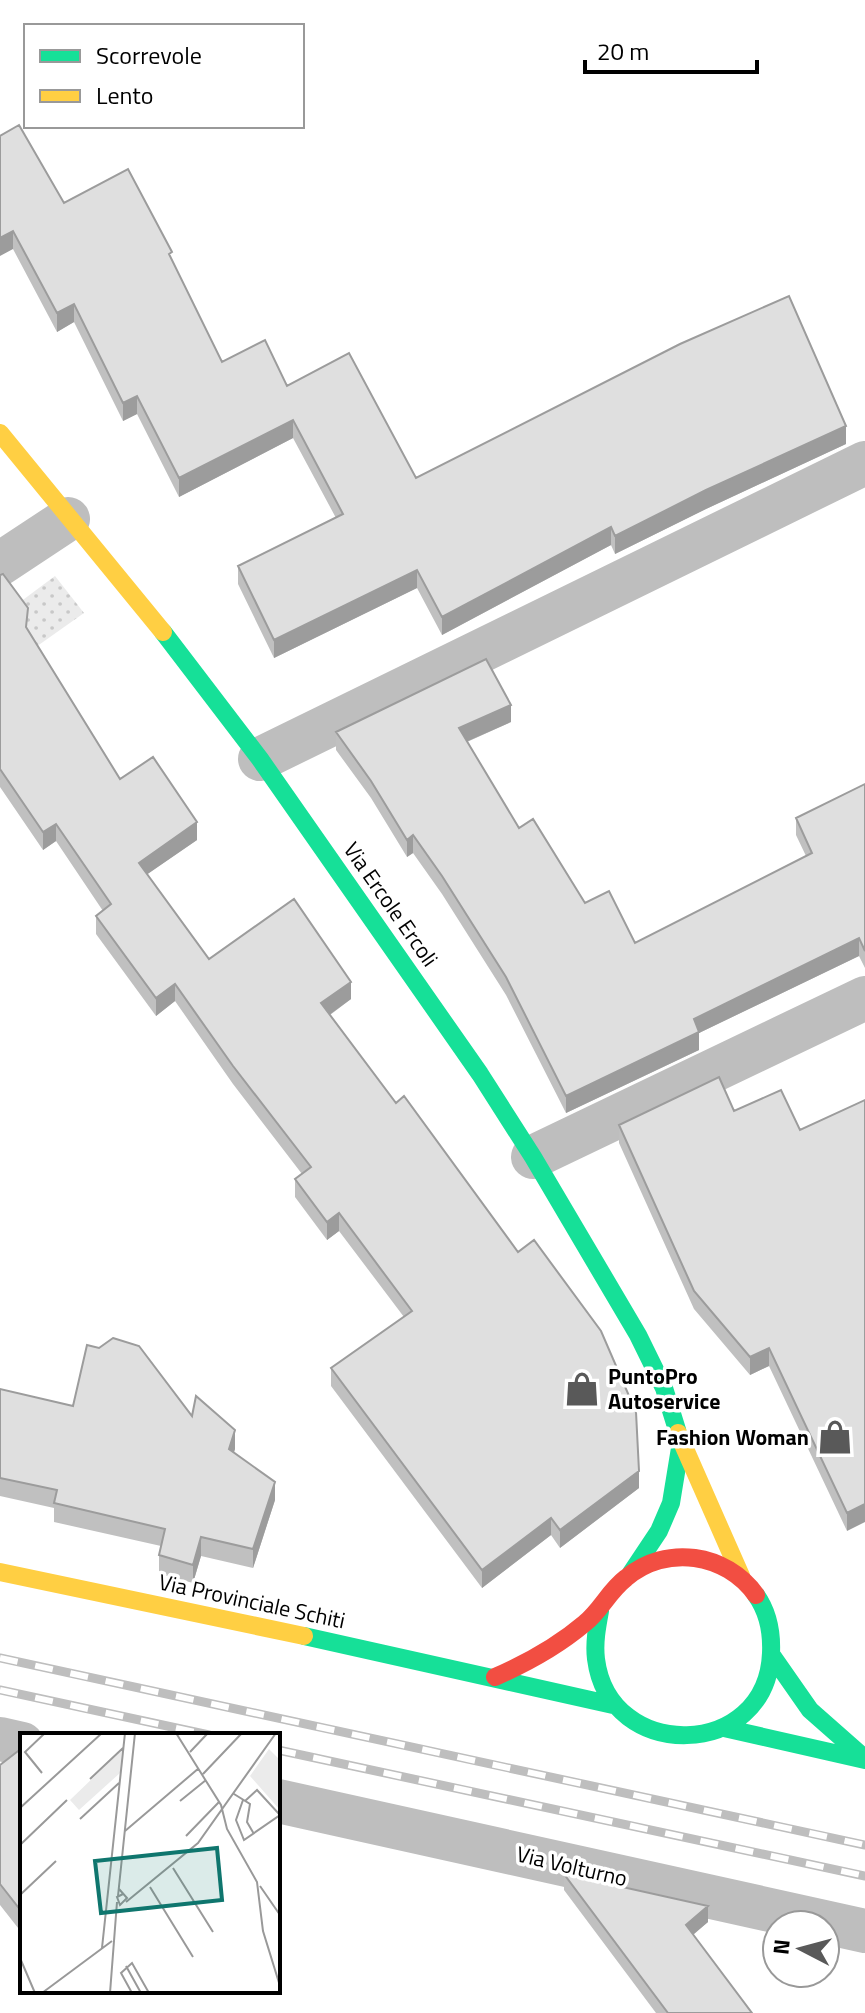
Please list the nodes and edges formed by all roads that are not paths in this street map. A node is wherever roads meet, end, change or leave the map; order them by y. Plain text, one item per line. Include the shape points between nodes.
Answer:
1 (0, 433) edge
2 (865, 463) edge
3 (68, 519) junction
4 (0, 564) edge
5 (260, 759) junction
6 (865, 998) edge
7 (533, 1157) junction
8 (681, 1442) junction
9 (0, 1572) edge
10 (631, 1573) junction
11 (741, 1576) junction
12 (600, 1611) junction
13 (773, 1657) junction
14 (495, 1677) junction
15 (613, 1705) junction
16 (724, 1728) junction
17 (0, 1739) edge
18 (20, 1744) edge
19 (865, 1759) edge
20 (280, 1801) edge
21 (865, 1931) edge

1 - 3 street, Via Ercole Ercoli
2 - 5 street
3 - 4 street
3 - 5 street, Via Ercole Ercoli via 144,607
5 - 7 street, Via Ercole Ercoli
6 - 7 street
7 - 8 street, Via Ercole Ercoli via 638,1335 664,1388
8 - 10 street, Via Ercole Ercoli via 671,1503
8 - 11 street, Via Ercole Ercoli
9 - 14 street, Via Provinciale Schiti
10 - 11 street, Via Provinciale Schiti via 674,1556 698,1557
10 - 12 street, Via Provinciale Schiti
11 - 13 street, Via Provinciale Schiti via 767,1612
12 - 14 street, Via Provinciale Schiti via 532,1661
12 - 15 street, Via Provinciale Schiti via 594,1660
13 - 16 street, Via Provinciale Schiti via 758,1698
13 - 19 street, Via Provinciale Schiti via 818,1721
14 - 15 street, Via Provinciale Schiti
15 - 16 street, Via Provinciale Schiti via 637,1724 665,1735 695,1736
16 - 19 street, Via Provinciale Schiti
17 - 18 street
20 - 21 street, Via Volturno

